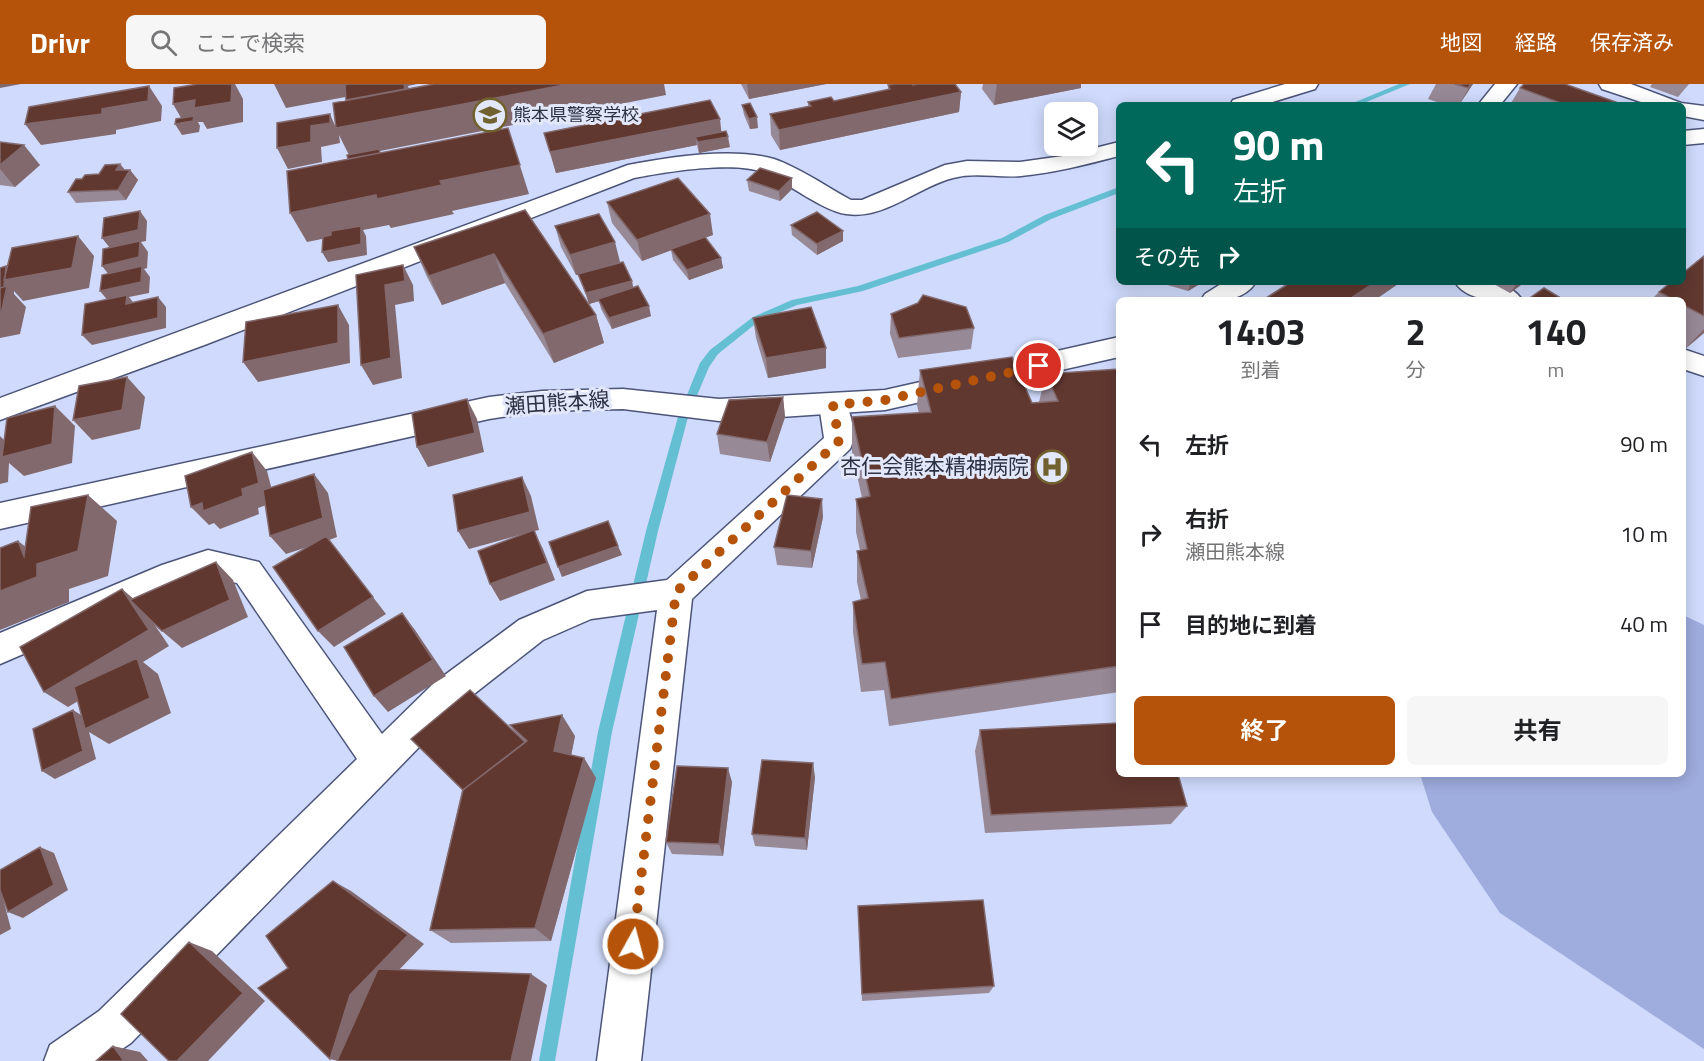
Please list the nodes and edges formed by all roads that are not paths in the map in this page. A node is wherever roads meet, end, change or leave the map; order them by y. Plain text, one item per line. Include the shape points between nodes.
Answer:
1 (1307, 84) edge
2 (1506, 84) edge
3 (1610, 84) edge
4 (1250, 102) edge
5 (1491, 102) edge
6 (1662, 102) edge
7 (1686, 110) edge
8 (1704, 113) edge
9 (1704, 136) edge
10 (1686, 138) edge
11 (1116, 150) edge
12 (1238, 285) edge
13 (1475, 285) edge
14 (1219, 297) edge
15 (1502, 297) edge
16 (1116, 348) edge
17 (1686, 360) edge
18 (1704, 366) edge
19 (833, 405) junction
20 (0, 409) edge
21 (0, 516) edge
22 (676, 592) junction
23 (0, 649) edge
24 (380, 761) junction
25 (66, 1061) edge
26 (619, 1061) edge

1 - 4 street
2 - 5 street
3 - 6 street
7 - 8 street
9 - 10 street
11 - 20 street via 1020,169 967,168 945,172 866,207 847,207 768,165 673,163 628,172
12 - 14 street
13 - 15 street
16 - 19 street, 瀬田熊本線 via 885,400
17 - 18 street
19 - 21 street, 瀬田熊本線 via 719,410 623,399 542,400 489,408
19 - 22 street via 839,441
22 - 24 street via 587,605 531,630 447,694
22 - 26 street
23 - 24 street via 208,564 247,572
24 - 25 street via 115,1027

